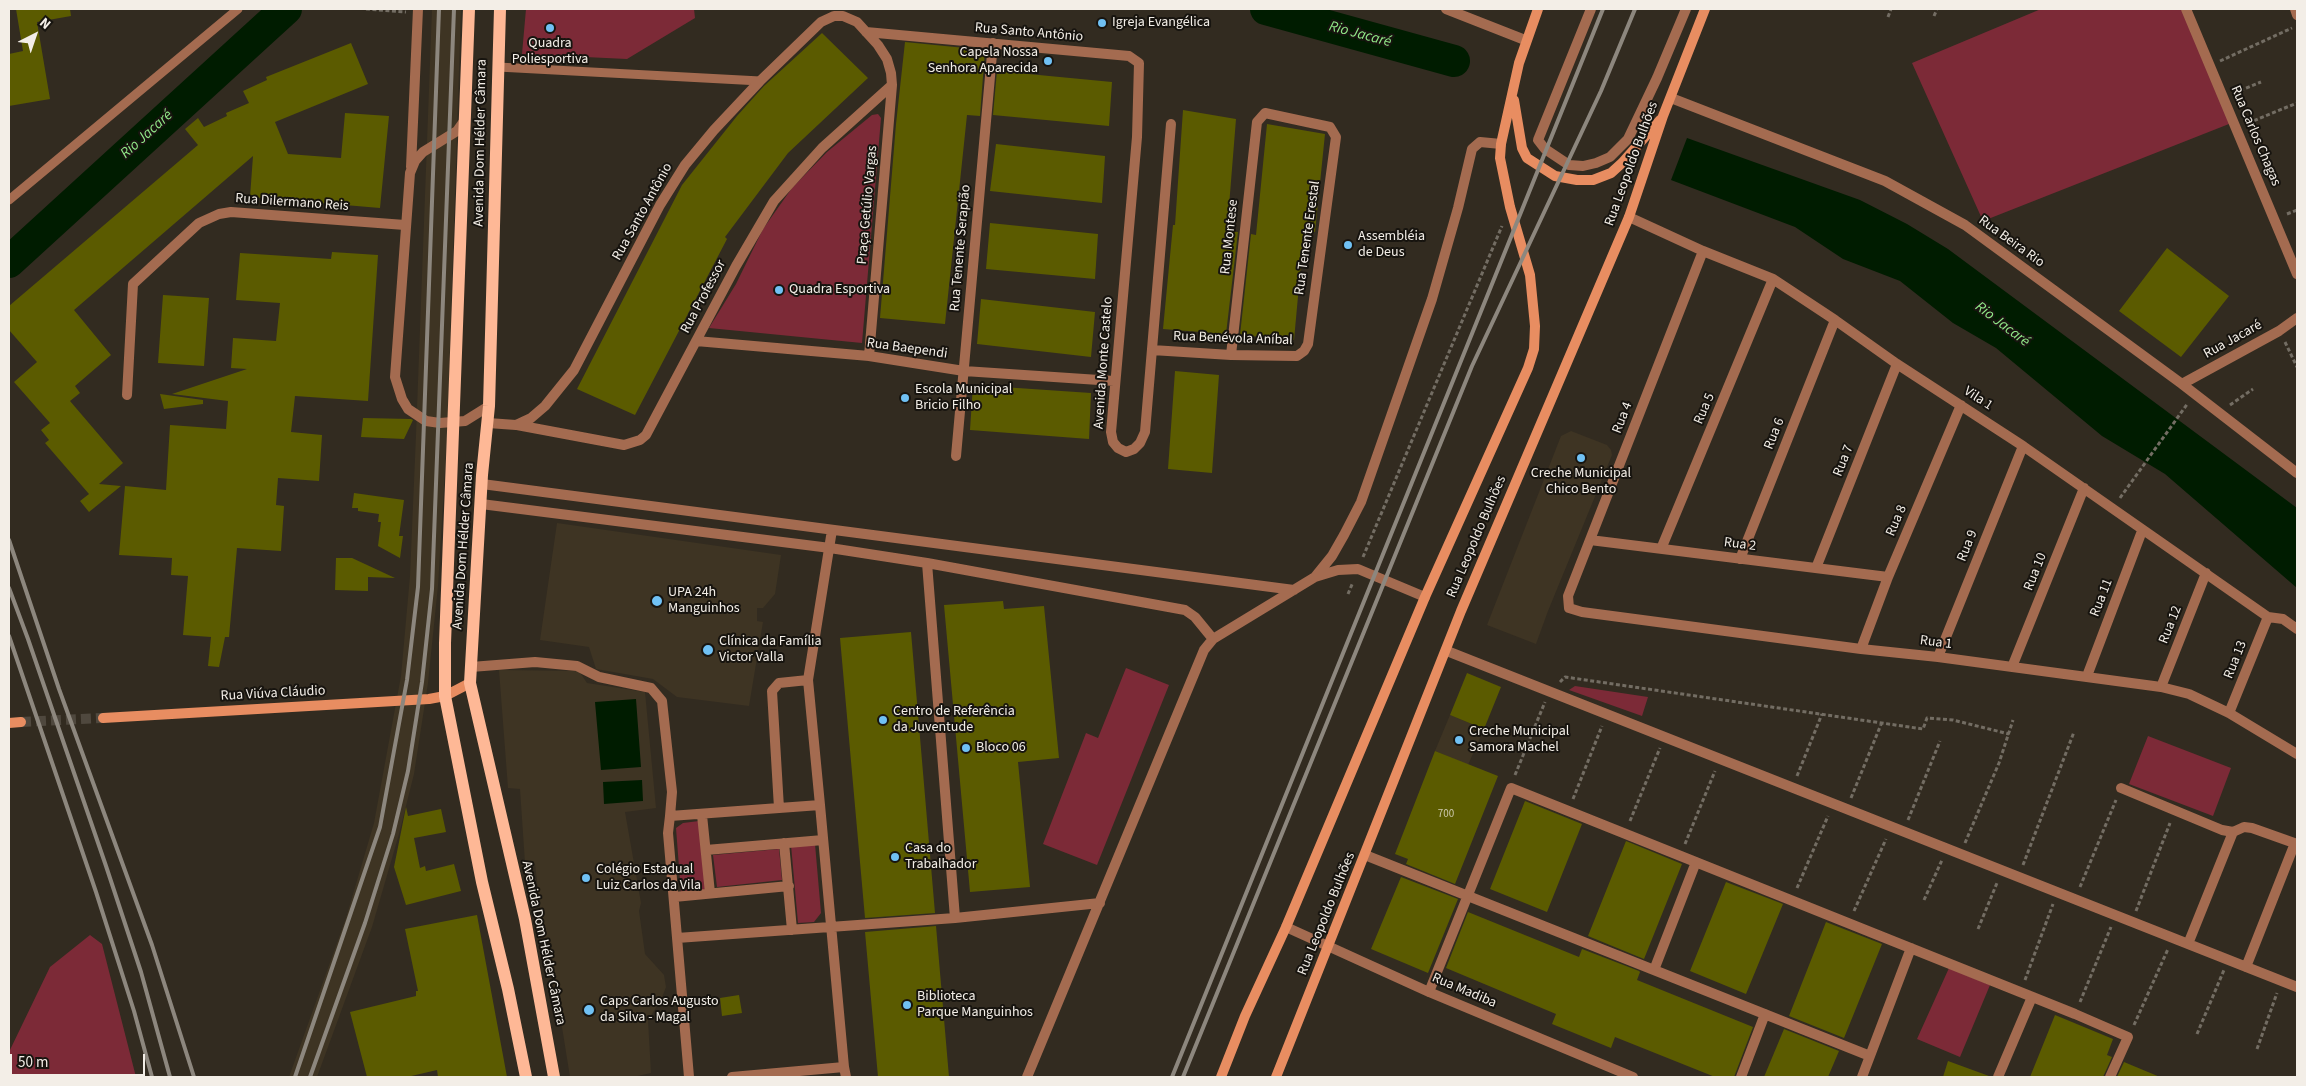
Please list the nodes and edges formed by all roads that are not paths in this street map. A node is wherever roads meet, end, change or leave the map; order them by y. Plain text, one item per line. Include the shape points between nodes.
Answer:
1 (238, 9) edge
2 (469, 9) edge
3 (500, 9) edge
4 (1446, 9) edge
5 (1538, 9) edge
6 (1591, 9) edge
7 (1686, 9) edge
8 (1705, 9) edge
9 (2186, 9) edge
10 (2294, 9) edge
11 (418, 11) edge
12 (2297, 15) edge
13 (866, 32) junction
14 (1525, 40) junction
15 (993, 43) junction
16 (1129, 56) joint
17 (498, 67) junction
18 (760, 81) junction
19 (892, 85) junction
20 (1513, 96) junction
21 (1671, 98) junction
22 (1663, 116) junction
23 (464, 121) junction
24 (1257, 122) joint
25 (1171, 124) dead end
26 (1501, 144) junction
27 (410, 173) junction
28 (9, 200) edge
29 (1629, 217) junction
30 (406, 225) junction
31 (1703, 251) junction
32 (2297, 274) edge
33 (1773, 279) junction
34 (2297, 318) edge
35 (1835, 320) junction
36 (696, 341) junction
37 (1308, 344) joint
38 (1152, 350) junction
39 (869, 356) junction
40 (1231, 356) junction
41 (1897, 364) junction
42 (964, 371) junction
43 (1114, 381) junction
44 (2182, 384) junction
45 (127, 395) dead end
46 (1961, 404) junction
47 (490, 406) junction
48 (455, 423) junction
49 (488, 424) junction
50 (516, 425) junction
51 (2023, 446) junction
52 (956, 456) dead end
53 (2297, 473) edge
54 (482, 484) junction
55 (2084, 488) junction
56 (481, 504) junction
57 (832, 530) junction
58 (2142, 531) junction
59 (1590, 540) junction
60 (830, 548) junction
61 (1662, 549) junction
62 (1740, 559) junction
63 (927, 563) junction
64 (1816, 568) junction
65 (2206, 573) junction
66 (1315, 577) junction
67 (1888, 577) junction
68 (1294, 590) junction
69 (1568, 596) joint
70 (1426, 598) junction
71 (2268, 617) junction
72 (2297, 630) edge
73 (1212, 639) junction
74 (1861, 649) junction
75 (1447, 651) junction
76 (1938, 657) junction
77 (471, 667) junction
78 (2012, 667) junction
79 (2087, 676) junction
80 (808, 680) junction
81 (470, 683) junction
82 (2161, 687) junction
83 (445, 696) junction
84 (2228, 713) junction
85 (103, 718) tunnel mouth
86 (21, 722) tunnel mouth
87 (9, 723) edge
88 (2297, 754) edge
89 (2121, 788) road end
90 (820, 805) junction
91 (779, 808) junction
92 (702, 815) junction
93 (670, 816) junction
94 (2233, 832) junction
95 (823, 840) junction
96 (784, 843) junction
97 (2296, 844) edge
98 (706, 850) junction
99 (1365, 855) junction
100 (1696, 862) junction
101 (789, 886) junction
102 (710, 893) junction
103 (674, 897) junction
104 (1468, 897) junction
105 (1100, 903) junction
106 (955, 918) junction
107 (1286, 927) junction
108 (830, 928) junction
109 (792, 930) junction
110 (677, 938) junction
111 (2188, 944) junction
112 (1328, 946) junction
113 (1911, 948) junction
114 (2246, 967) junction
115 (1654, 970) junction
116 (2297, 987) edge
117 (1429, 992) junction
118 (2032, 997) junction
119 (1765, 1014) junction
120 (1870, 1056) junction
121 (845, 1072) edge
122 (526, 1077) edge
123 (554, 1077) edge
124 (689, 1077) edge
125 (732, 1077) edge
126 (1027, 1077) edge
127 (1221, 1077) edge
128 (1276, 1077) edge
129 (1633, 1077) edge
130 (1741, 1077) edge
131 (1862, 1077) edge
132 (1998, 1077) edge
133 (2110, 1077) edge

1 - 28 lane
2 - 23 main road, Avenida Dom Hélder Câmara
3 - 17 main road, Avenida Dom Hélder Câmara
4 - 14 street
5 - 14 main road, Rua Leopoldo Bulhões
6 - 7 street via 1538,140 1545,149 1569,165 1596,164 1610,157 1628,139 1658,78
8 - 21 main road, Rua Leopoldo Bulhões
9 - 32 street, Rua Carlos Chagas
10 - 12 street
11 - 27 street
13 - 15 street, Rua Santo Antônio
13 - 18 street, Rua Santo Antônio via 857,22 843,16 821,22
13 - 19 street, Rua Santo Antônio via 887,59
14 - 20 main road, Rua Leopoldo Bulhões
15 - 16 street, Rua Santo Antônio
15 - 42 street, Rua Tenente Serapião
16 - 43 street, Avenida Monte Castelo via 1138,63 1137,138
17 - 18 lane
17 - 47 main road, Avenida Dom Hélder Câmara
18 - 50 street, Rua Santo Antônio via 685,165 660,205 574,370 545,406
19 - 36 street, Rua Professor via 822,148 774,201
19 - 39 street, Praça Getúlio Vargas
20 - 22 main road via 1522,148 1528,158 1555,176 1577,180 1593,180 1611,173
20 - 26 main road, Rua Leopoldo Bulhões
21 - 22 main road, Rua Leopoldo Bulhões
21 - 44 street, Rua Beira Rio via 1886,181 1932,205 1965,225
22 - 29 main road, Rua Leopoldo Bulhões
23 - 27 street via 457,131 423,152
23 - 48 main road, Avenida Dom Hélder Câmara
24 - 37 street, Rua Tenente Erestal via 1265,113 1330,127 1336,137
24 - 40 street, Rua Montese
25 - 38 street, Avenida Monte Castelo
26 - 66 street via 1480,142 1472,149 1432,300 1361,502 1332,556
26 - 70 main road, Rua Leopoldo Bulhões via 1500,158 1510,207 1530,275 1534,349
27 - 30 street
29 - 31 street, Vila 1
29 - 75 main road, Rua Leopoldo Bulhões via 1461,611
30 - 45 street, Rua Dilermano Reis via 230,212 199,223 133,284
30 - 48 street via 395,377 397,388 408,408 418,417 426,421
31 - 33 street, Vila 1
31 - 59 street, Rua 4
33 - 35 street, Vila 1
33 - 61 street, Rua 5
34 - 44 street, Rua Jacaré
35 - 41 street, Vila 1
35 - 62 street, Rua 6
36 - 39 street, Rua Baependi
36 - 50 street, Rua Professor via 646,435 640,440 624,445
37 - 40 street, Rua Benévola Aníbal via 1297,356
38 - 40 street, Rua Benévola Aníbal
38 - 43 street, Avenida Monte Castelo via 1144,432 1140,443 1126,452 1113,442 1111,432
39 - 42 street, Rua Baependi
41 - 46 street, Vila 1
41 - 64 street, Rua 7
42 - 43 street, Rua Baependi
42 - 52 street, Rua Tenente Serapião
44 - 53 street, Rua Beira Rio
46 - 51 street, Vila 1
46 - 67 street, Rua 8
47 - 48 street via 475,417
47 - 49 main road, Avenida Dom Hélder Câmara
48 - 83 main road, Avenida Dom Hélder Câmara
49 - 50 street
49 - 54 main road, Avenida Dom Hélder Câmara
51 - 55 street, Vila 1
51 - 76 street, Rua 9
54 - 56 main road, Avenida Dom Hélder Câmara
54 - 57 street
55 - 58 street, Vila 1
55 - 78 street, Rua 10
56 - 60 street
56 - 77 main road, Avenida Dom Hélder Câmara
57 - 60 street
57 - 68 street
58 - 65 street, Vila 1
58 - 79 street, Rua 11
59 - 61 street, Rua 2
59 - 69 street, Rua 4
60 - 63 street
60 - 80 street
61 - 62 street, Rua 2
62 - 64 street, Rua 2
63 - 73 street via 1185,610 1195,617
63 - 106 street
64 - 67 street, Rua 2
65 - 71 street, Vila 1
65 - 82 street, Rua 12
66 - 68 street
66 - 70 street via 1338,570 1358,569
67 - 74 street, Rua 8
68 - 73 street
69 - 74 street, Rua 1 via 1570,608 1582,612
70 - 107 main road, Rua Leopoldo Bulhões
71 - 72 street, Vila 1 via 2283,619
71 - 84 street, Rua 13
73 - 105 street via 1200,657
74 - 76 street, Rua 1
75 - 99 main road, Rua Leopoldo Bulhões
75 - 111 street
76 - 78 street, Rua 1
77 - 81 main road, Avenida Dom Hélder Câmara
77 - 93 street via 535,662 577,666 599,677 651,688 662,701 672,792
78 - 79 street, Rua 1
79 - 82 street, Rua 1
80 - 90 street
80 - 91 street via 779,683 772,691
81 - 83 main road, Rua Viúva Cláudio
81 - 123 main road, Avenida Dom Hélder Câmara via 525,919
82 - 84 street, Rua 1 via 2189,694
83 - 85 main road, Rua Viúva Cláudio
83 - 122 main road, Avenida Dom Hélder Câmara
84 - 88 street, Rua 1
86 - 87 main road
89 - 94 street
90 - 91 street
90 - 95 street
91 - 92 street
92 - 93 street
92 - 98 street
93 - 103 street via 668,833
94 - 97 street via 2244,827 2252,828
94 - 111 street
95 - 96 street
95 - 108 street
96 - 98 street
96 - 101 street
97 - 114 street
98 - 102 street
99 - 104 street
99 - 112 main road, Rua Leopoldo Bulhões
100 - 104 street via 1510,788
100 - 113 street
100 - 115 street
101 - 102 street
101 - 109 street
102 - 103 street
103 - 110 street
104 - 115 street
104 - 117 street
105 - 106 street
105 - 126 street
106 - 108 street
107 - 112 street, Rua Madiba
107 - 127 main road, Rua Leopoldo Bulhões
108 - 109 street
108 - 121 street
109 - 110 street
110 - 124 street
111 - 114 street
112 - 117 street, Rua Madiba
112 - 128 main road, Rua Leopoldo Bulhões
113 - 118 street
113 - 120 street
114 - 116 street
115 - 119 street
117 - 129 street, Rua Madiba
118 - 132 street
118 - 133 street via 2128,1037
119 - 120 street
119 - 130 street
120 - 131 street
121 - 125 street

